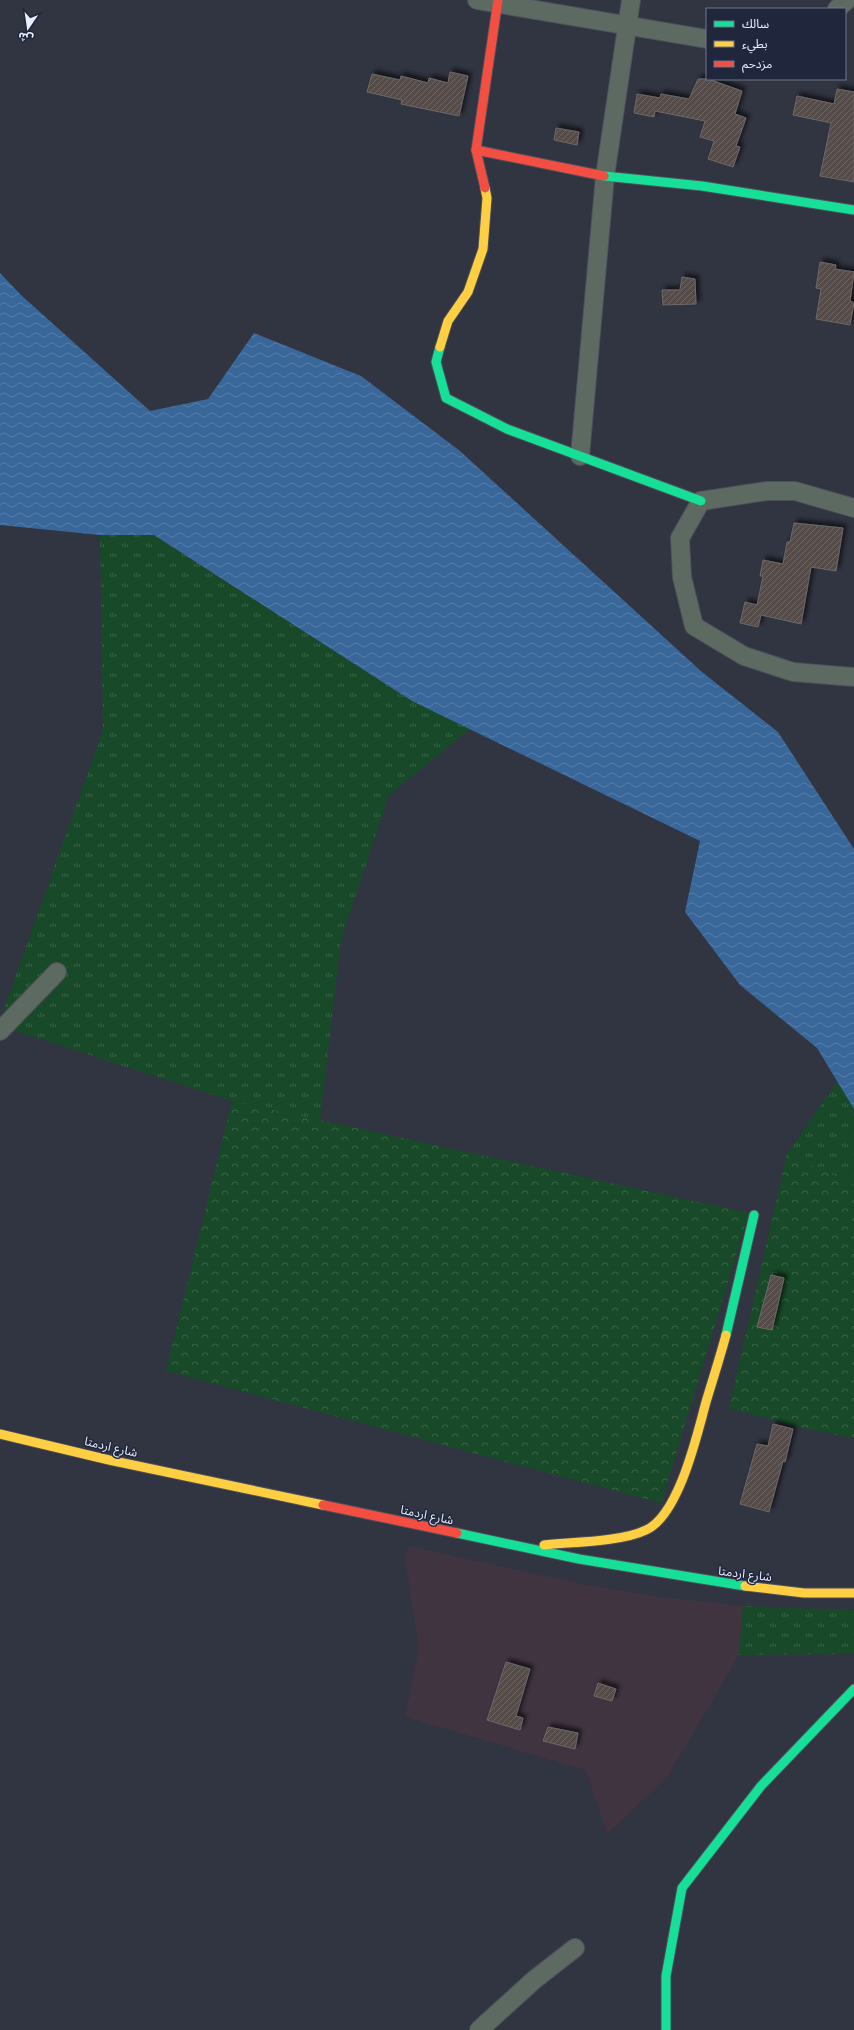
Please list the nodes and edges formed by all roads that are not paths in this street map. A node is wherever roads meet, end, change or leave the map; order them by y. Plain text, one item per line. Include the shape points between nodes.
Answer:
1 (477, 0) edge
2 (631, 0) edge
3 (498, 2) edge
4 (628, 26) junction
5 (706, 39) edge
6 (476, 150) junction
7 (605, 176) junction
8 (854, 210) edge
9 (580, 456) junction
10 (701, 501) junction
11 (854, 508) edge
12 (854, 677) edge
13 (57, 972) dead end
14 (0, 1031) edge
15 (754, 1216) dead end
16 (0, 1434) edge
17 (518, 1547) junction
18 (854, 1593) edge
19 (854, 1689) edge
20 (575, 1948) dead end
21 (479, 2030) edge
22 (666, 2030) edge

1 - 3 street
2 - 4 street
3 - 4 street
3 - 6 street
4 - 5 street
4 - 7 street
6 - 7 street
6 - 9 street via 487,198 483,249 468,292 448,321 436,362 446,398 507,429
7 - 8 street via 702,186
7 - 9 street
9 - 10 street
10 - 11 street via 767,491 795,491
10 - 12 street via 680,538 682,577 694,626 744,656 793,672
13 - 14 street
15 - 17 street via 724,1342 686,1471 667,1510 658,1522 647,1530 631,1536
16 - 17 street, شارع اردمتا
17 - 18 street, شارع اردمتا via 720,1583 804,1593
19 - 22 street via 761,1786 682,1888 666,1976
20 - 21 street via 534,1980

